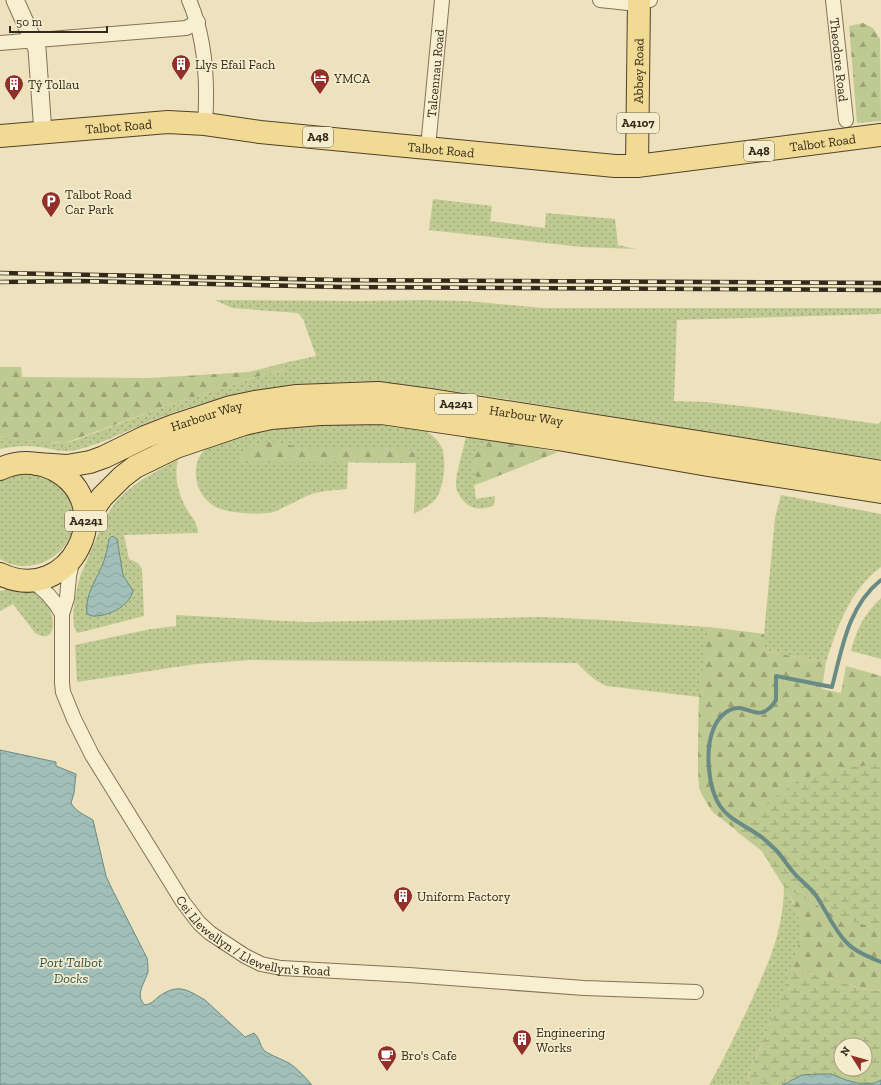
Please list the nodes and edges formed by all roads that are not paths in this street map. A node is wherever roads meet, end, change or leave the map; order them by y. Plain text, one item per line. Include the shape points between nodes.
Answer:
1 (15, 0) edge
2 (189, 0) edge
3 (442, 0) edge
4 (600, 0) edge
5 (833, 0) edge
6 (643, 1) edge
7 (198, 22) junction
8 (34, 40) junction
9 (0, 43) edge
10 (846, 120) dead end
11 (205, 124) junction
12 (43, 133) junction
13 (881, 135) edge
14 (0, 136) edge
15 (428, 147) junction
16 (637, 166) junction
17 (38, 464) junction
18 (1, 469) edge
19 (881, 472) edge
20 (881, 492) edge
21 (86, 520) junction
22 (73, 558) junction
23 (10, 578) edge
24 (62, 614) junction
25 (696, 992) dead end

1 - 8 street
2 - 7 street
3 - 15 street, Talcennau Road
4 - 6 street via 628,3
5 - 10 street, Theodore Road
6 - 16 main road, Abbey Road / A4107
7 - 8 street via 186,28
7 - 11 street via 206,71
8 - 9 street
8 - 12 street via 37,49
11 - 12 main road, Talbot Road / A48 via 168,122
11 - 15 main road, Talbot Road / A48 via 260,132
12 - 14 main road, Talbot Road / A48
13 - 16 main road, Talbot Road / A48
15 - 16 main road, Talbot Road / A48
17 - 18 main road, A4241 via 15,464
17 - 19 main road, Harbour Way / A4241 via 68,466 90,462 173,426 231,407 297,396 378,393
17 - 21 main road, A4241 via 60,472 67,479 81,498
20 - 21 main road, Harbour Way / A4241 via 382,413 320,414 271,418 244,424 176,447 122,477 102,497
21 - 22 main road, A4241 via 84,536
22 - 23 main road, A4241 via 55,573 36,580
22 - 24 street
23 - 24 street via 46,590
24 - 25 street, Cei Llewellyn / Llewellyn's Road via 63,692 83,738 194,917 210,933 235,950 261,964 282,968 584,988

